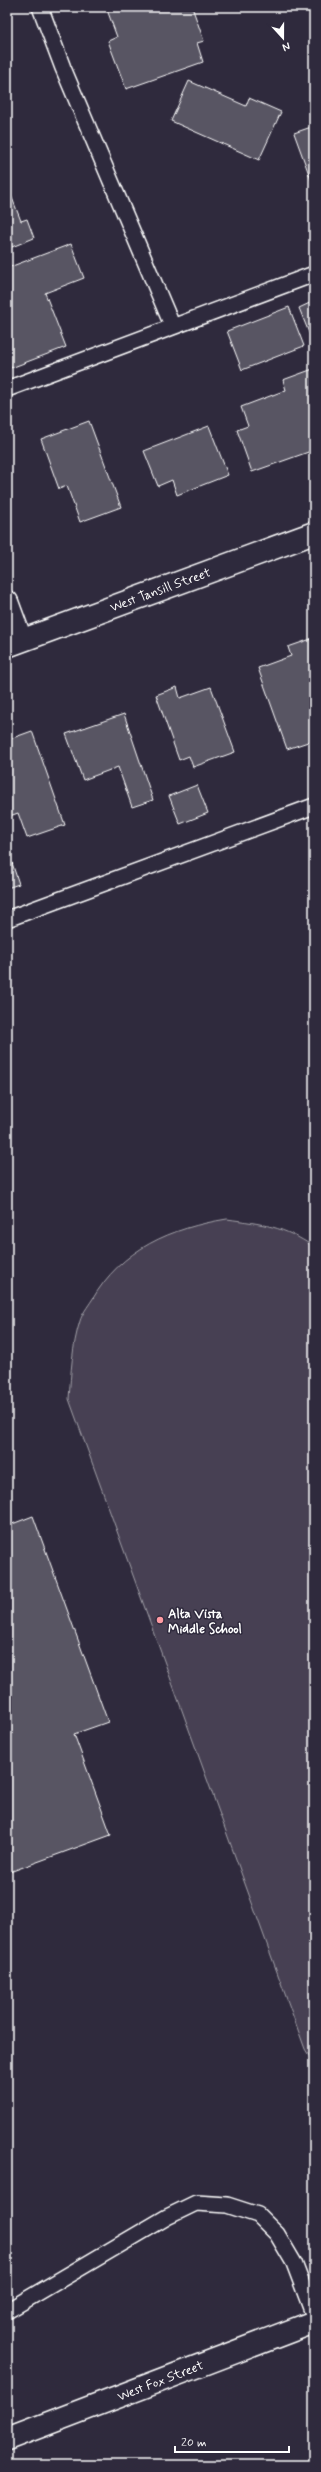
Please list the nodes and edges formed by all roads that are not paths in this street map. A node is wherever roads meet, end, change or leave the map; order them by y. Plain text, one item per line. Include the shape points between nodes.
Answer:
1 (40, 7) edge
2 (314, 274) edge
3 (172, 325) junction
4 (7, 389) edge
5 (314, 533) edge
6 (7, 602) edge
7 (14, 643) edge
8 (314, 806) edge
9 (7, 919) edge
10 (7, 2311) edge
11 (314, 2316) edge
12 (314, 2322) edge
13 (7, 2438) edge

1 - 3 lane via 63,68
2 - 3 lane
3 - 4 lane
5 - 7 street, West Tansill Street
6 - 7 street
8 - 9 lane
10 - 11 lane via 167,2217 196,2203 227,2205 258,2215 278,2234 294,2263
12 - 13 street, West Fox Street

